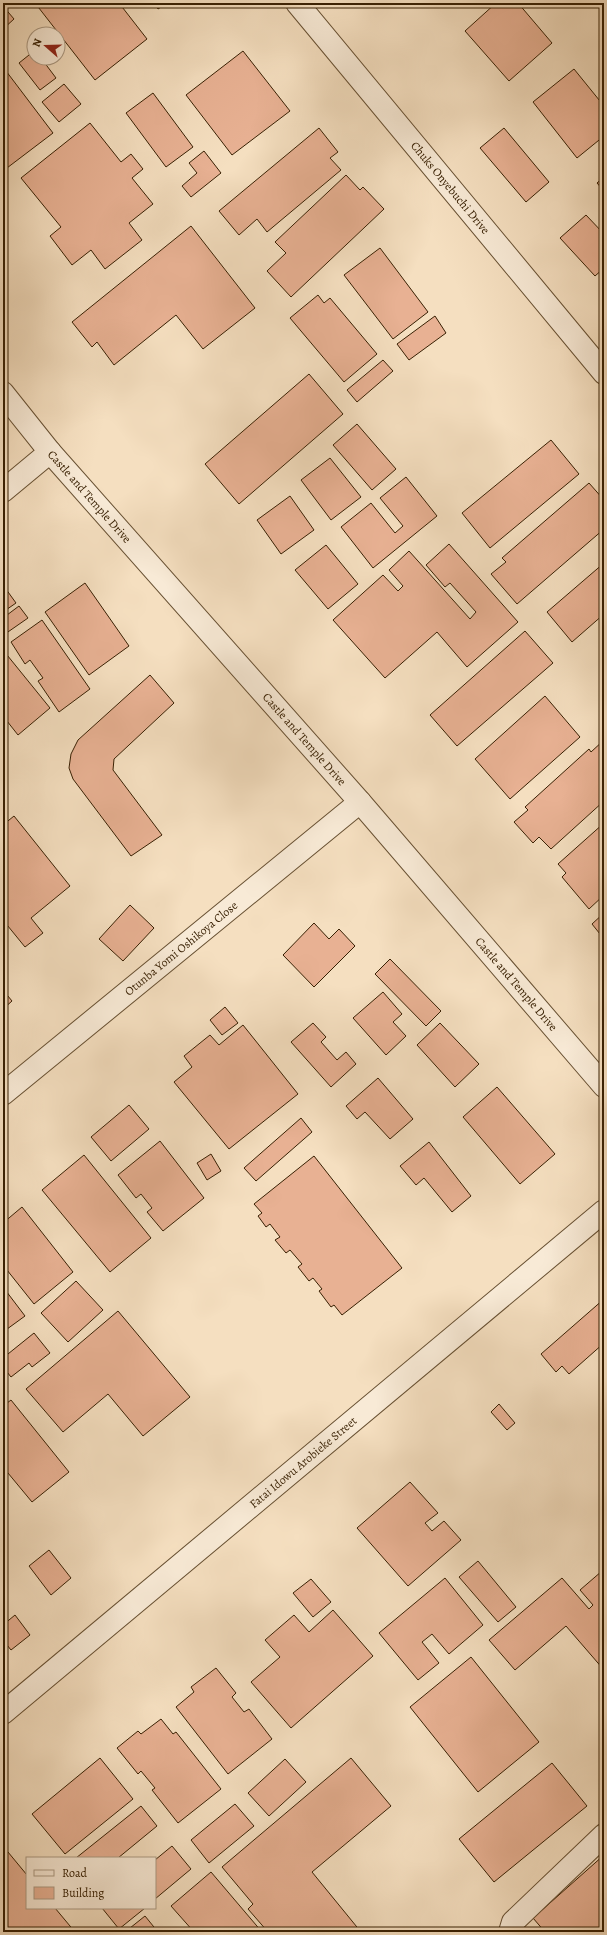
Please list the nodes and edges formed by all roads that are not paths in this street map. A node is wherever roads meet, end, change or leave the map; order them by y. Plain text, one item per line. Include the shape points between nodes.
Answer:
1 (297, 3) edge
2 (604, 373) edge
3 (3, 394) edge
4 (50, 452) junction
5 (3, 491) edge
6 (360, 802) junction
7 (604, 1086) edge
8 (3, 1094) edge
9 (604, 1211) edge
10 (3, 1714) edge
11 (604, 1835) edge
12 (510, 1932) edge

1 - 2 street, Chuks Onyebuchi Drive
3 - 4 street, Castle and Temple Drive
4 - 5 street
4 - 6 street, Castle and Temple Drive
6 - 7 street, Castle and Temple Drive
6 - 8 street, Otunba Yomi Oshikoya Close
9 - 10 street, Fatai Idowu Arobieke Street
11 - 12 street via 513,1922

